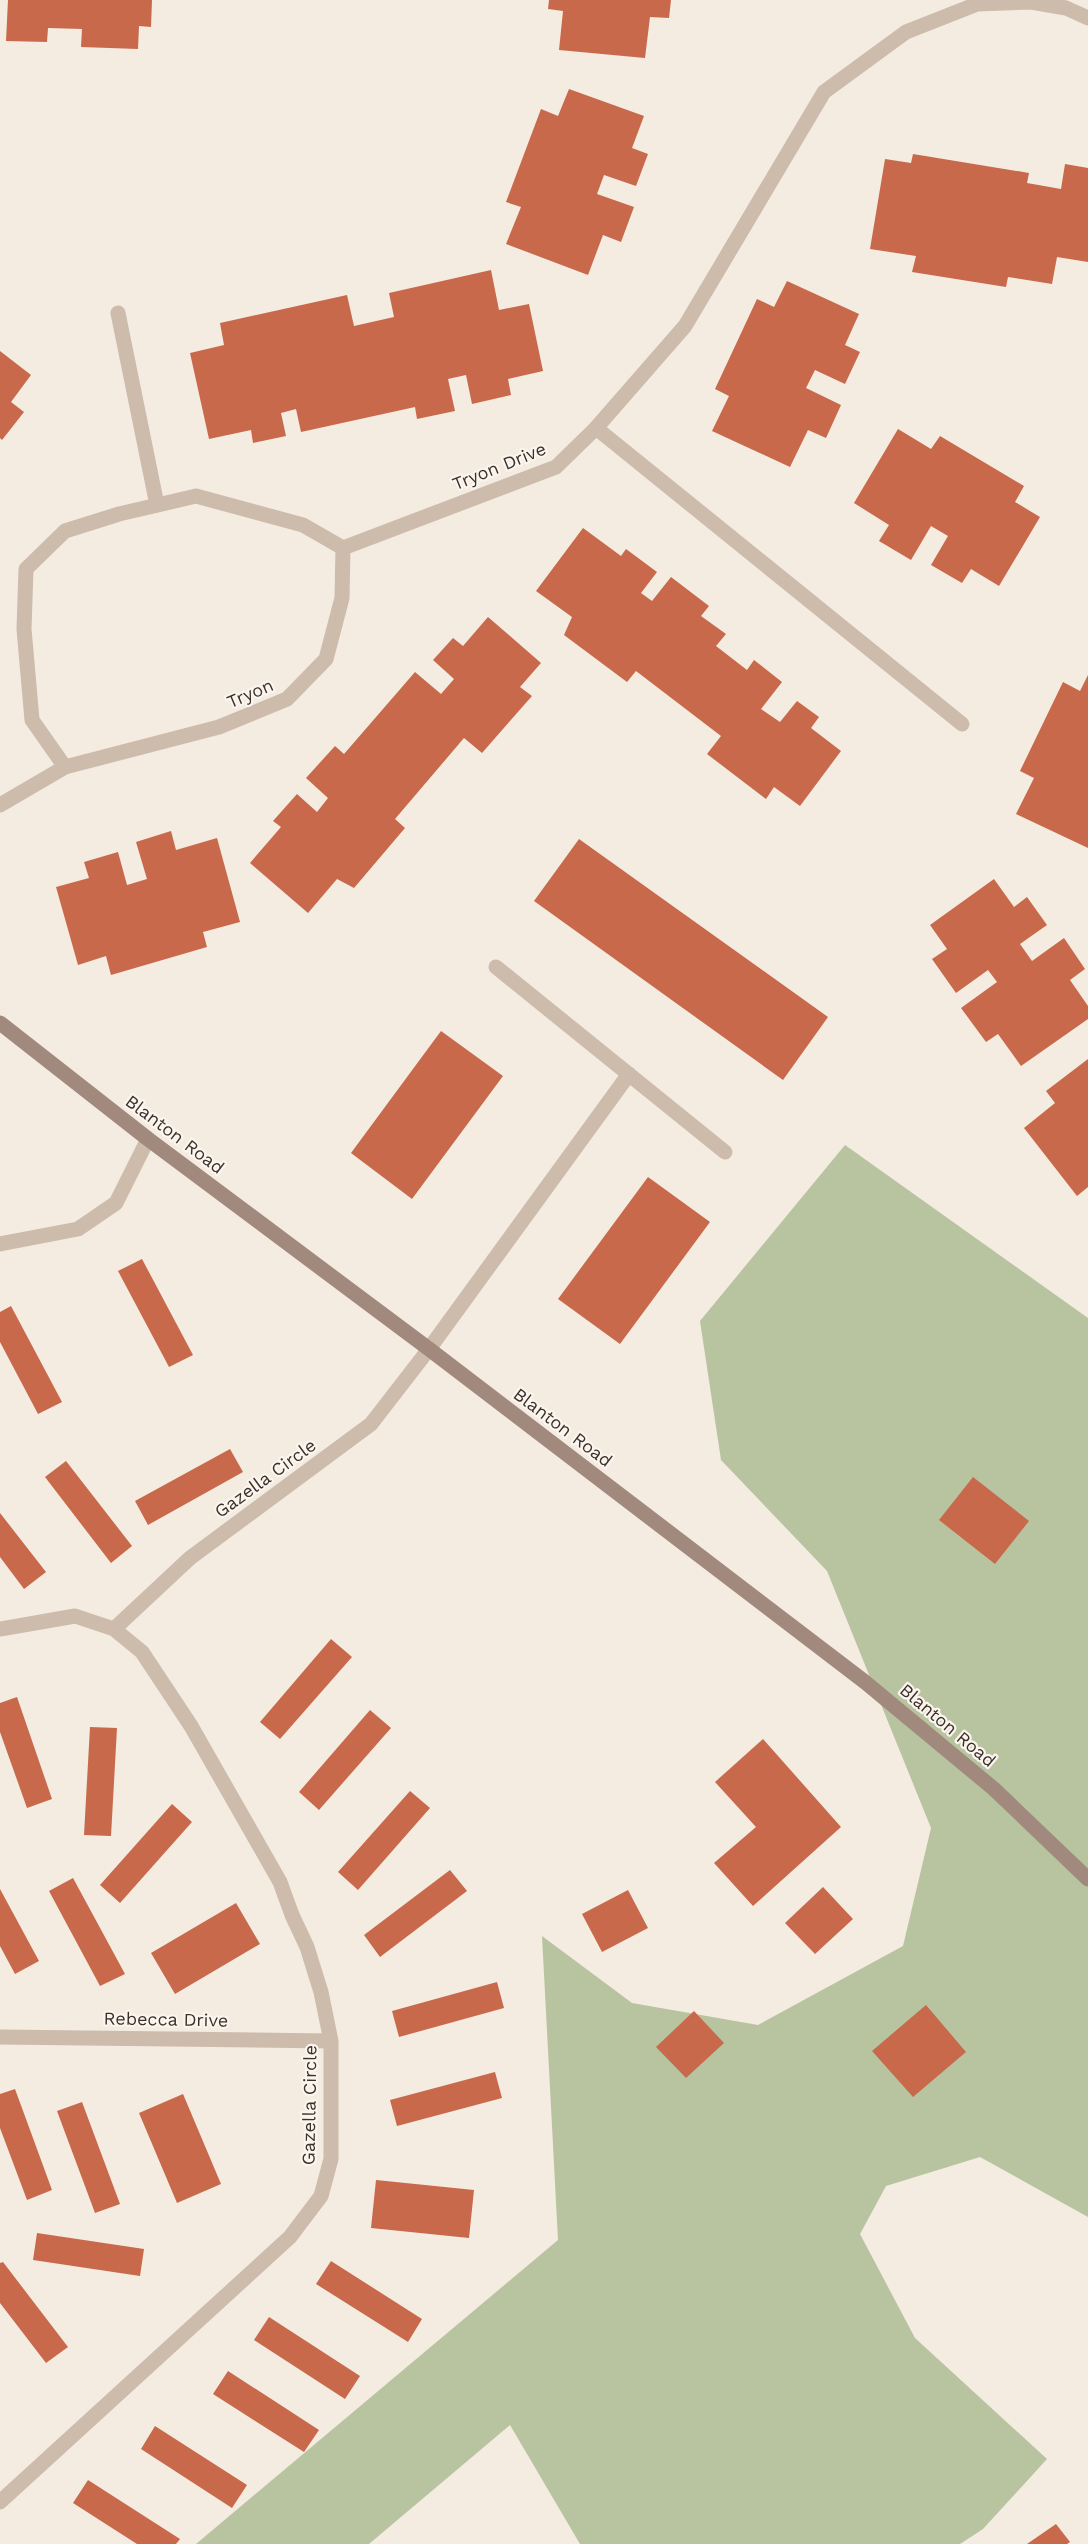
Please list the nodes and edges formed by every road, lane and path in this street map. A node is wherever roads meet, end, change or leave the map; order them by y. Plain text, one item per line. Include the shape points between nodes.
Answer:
1 (1031, 1) edge
2 (1088, 18) edge
3 (118, 313) dead end
4 (596, 428) junction
5 (157, 505) junction
6 (343, 548) junction
7 (962, 724) dead end
8 (65, 767) junction
9 (0, 805) edge
10 (496, 967) dead end
11 (0, 1023) edge
12 (629, 1074) junction
13 (148, 1139) junction
14 (725, 1152) dead end
15 (0, 1244) edge
16 (429, 1349) junction
17 (0, 1629) edge
18 (114, 1629) junction
19 (1088, 1879) edge
20 (0, 2037) edge
21 (331, 2041) junction
22 (0, 2502) edge

1 - 2 street, Tryon Drive via 1066,8
1 - 4 street, Tryon Drive via 977,4 906,32 824,92 685,326
3 - 5 street
4 - 6 street, Tryon Drive via 556,467
4 - 7 street
5 - 6 street via 196,496 303,525
5 - 8 street via 65,531 26,569 24,629 32,720
6 - 8 street, Tryon via 342,598 326,659 287,699 219,727
8 - 9 street
10 - 12 street
11 - 13 street, Blanton Road
12 - 14 street
12 - 16 street, Gazella Circle
13 - 15 street via 117,1203 78,1229
13 - 16 street, Blanton Road
16 - 18 street, Gazella Circle via 371,1424 190,1558
16 - 19 street, Blanton Road via 866,1682 994,1789
17 - 18 street, Gazella Circle via 75,1616
18 - 21 street, Gazella Circle via 142,1652 158,1674 280,1882 307,1947
20 - 21 street, Rebecca Drive
21 - 22 street, Gazella Circle via 331,2159 321,2196 290,2237

